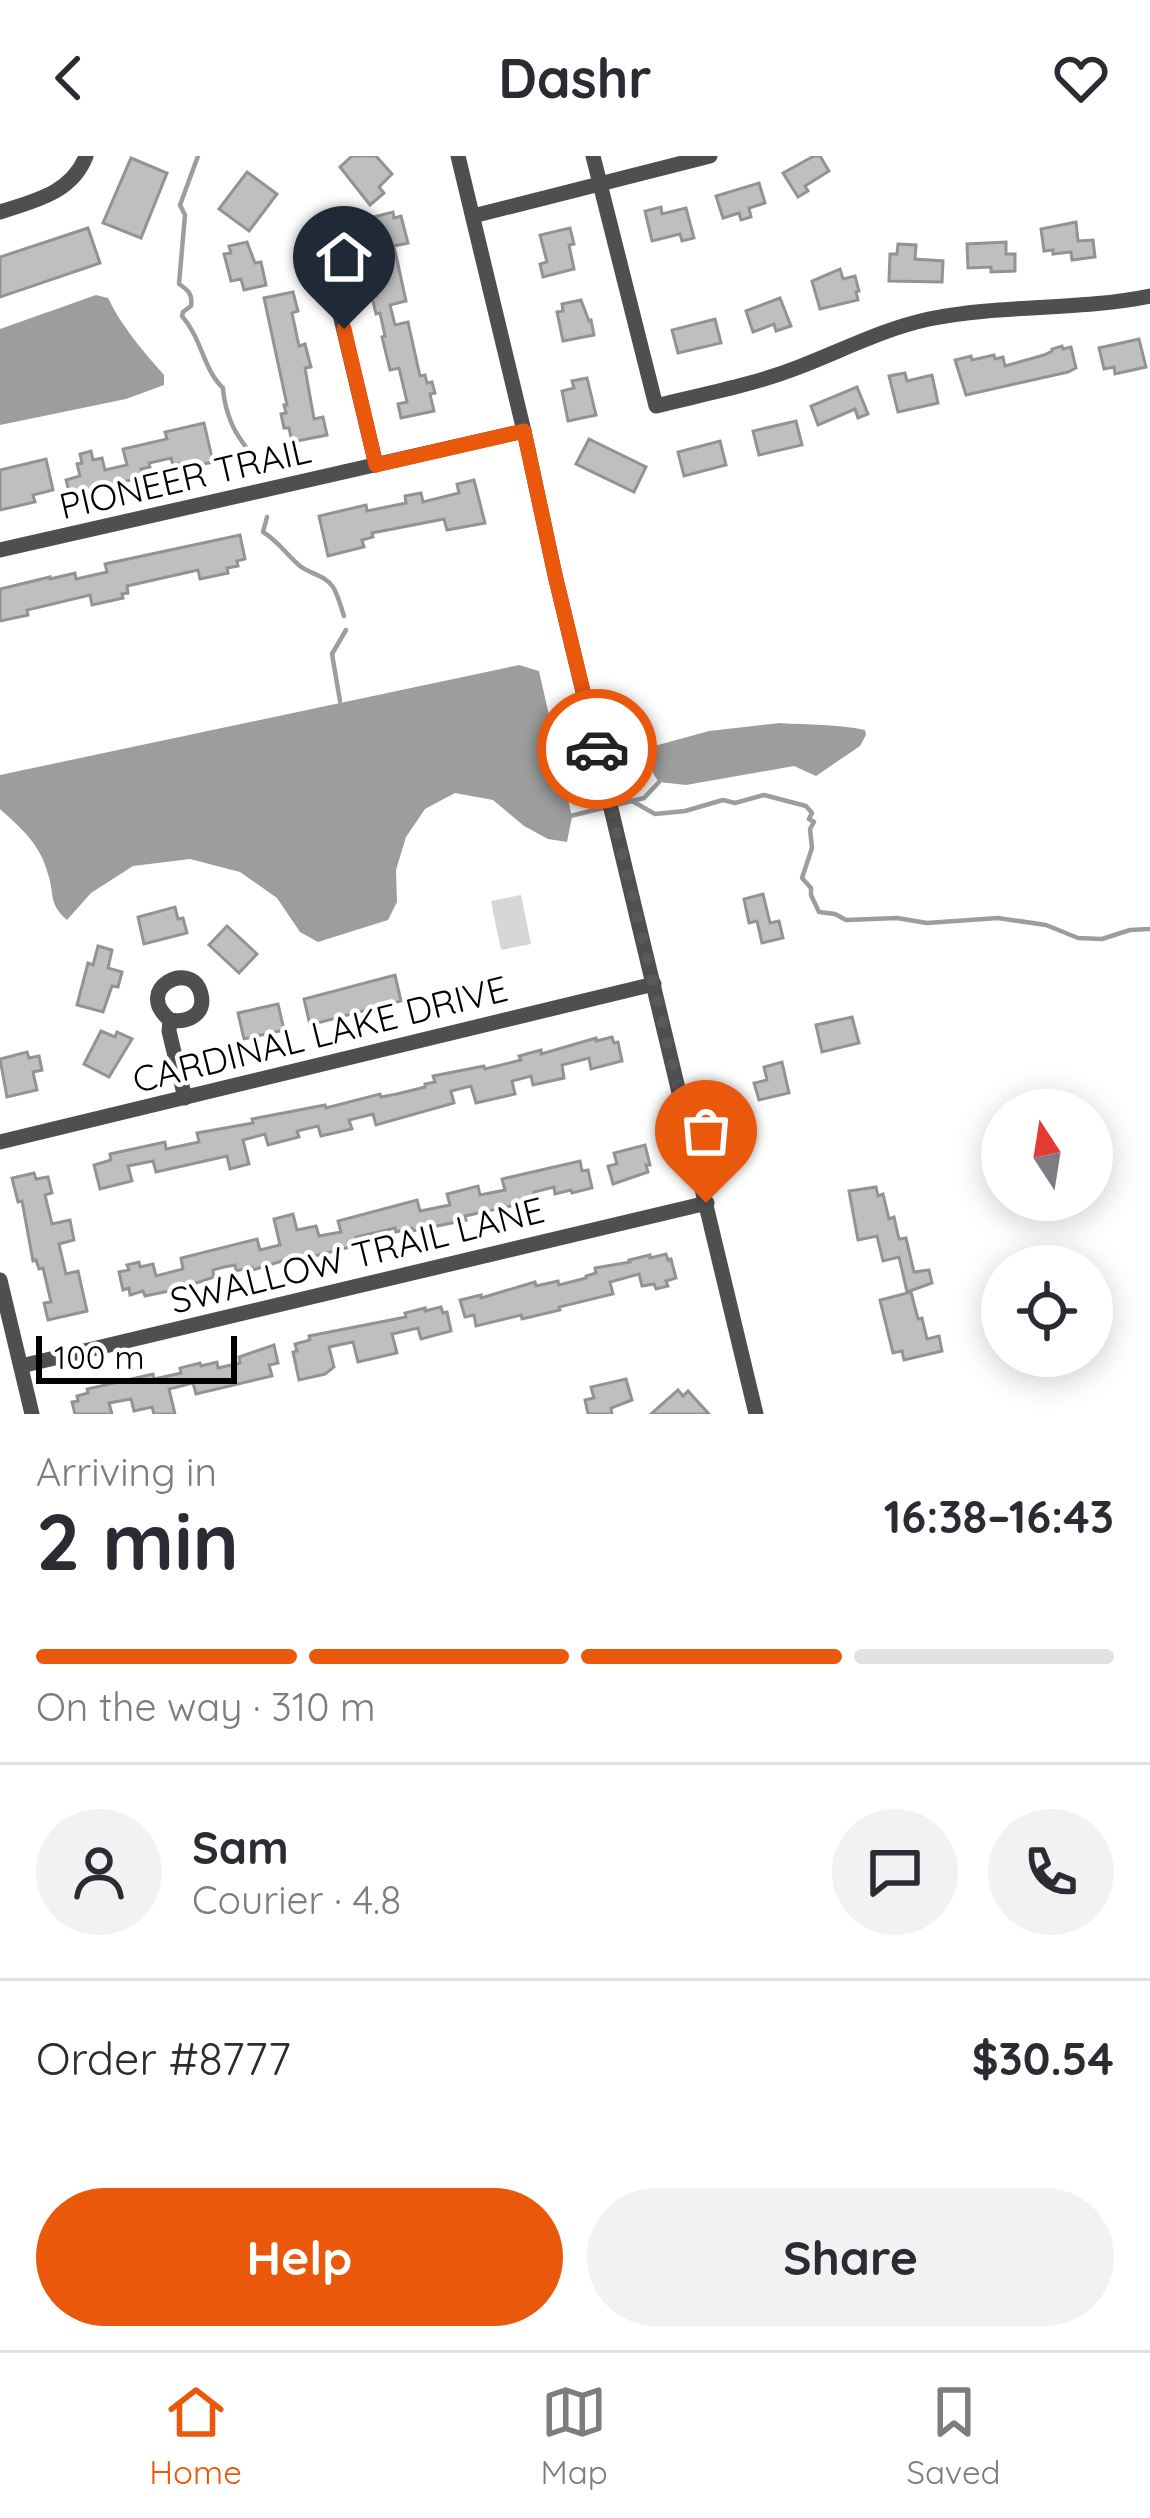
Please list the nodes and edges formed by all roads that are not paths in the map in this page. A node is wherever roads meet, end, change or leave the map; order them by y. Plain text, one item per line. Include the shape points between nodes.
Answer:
1 (86, 156) edge
2 (458, 156) edge
3 (593, 156) edge
4 (710, 156) edge
5 (599, 184) junction
6 (0, 212) edge
7 (473, 216) junction
8 (322, 239) dead end
9 (1150, 296) edge
10 (524, 431) junction
11 (376, 465) junction
12 (0, 550) edge
13 (654, 984) junction
14 (170, 1020) dead end
15 (185, 1097) junction
16 (0, 1142) edge
17 (706, 1203) junction
18 (0, 1280) edge
19 (21, 1366) junction
20 (32, 1414) edge
21 (756, 1414) edge

1 - 6 street via 67,185
2 - 7 street
3 - 5 street
4 - 5 street
5 - 7 street
5 - 9 street via 656,406 765,378 927,320
7 - 10 street
8 - 11 street
10 - 11 street, PIONEER TRAIL
10 - 13 street
11 - 12 street, PIONEER TRAIL
13 - 15 street, CARDINAL LAKE DRIVE
13 - 17 street
14 - 15 street
15 - 16 street, CARDINAL LAKE DRIVE
17 - 19 street, SWALLOW TRAIL LANE
17 - 21 street
18 - 19 street
19 - 20 street

